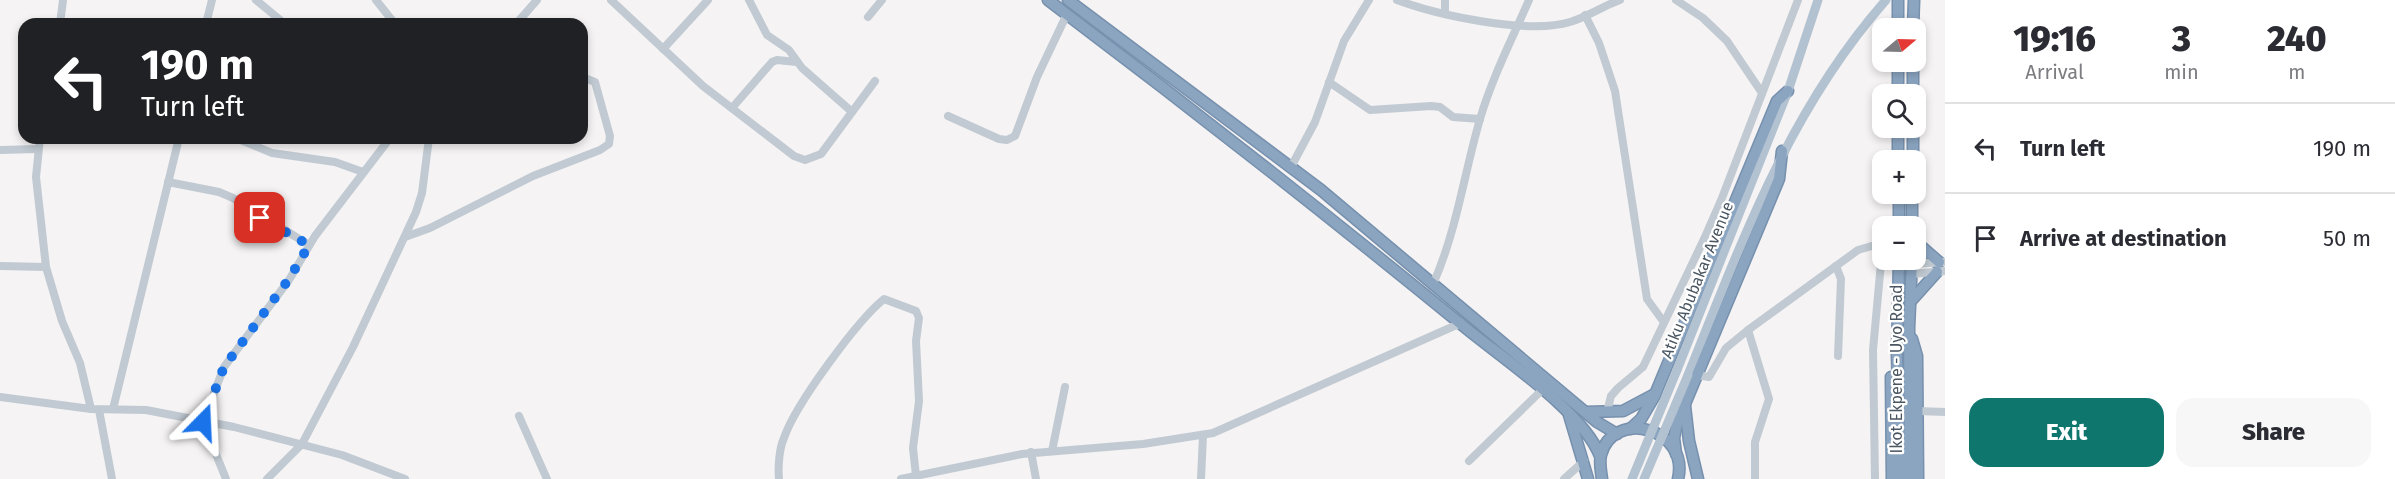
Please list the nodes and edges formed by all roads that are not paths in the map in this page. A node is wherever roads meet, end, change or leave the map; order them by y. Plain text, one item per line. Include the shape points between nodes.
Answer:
1 (63, 0) edge
2 (212, 0) edge
3 (256, 0) edge
4 (376, 0) edge
5 (537, 0) edge
6 (611, 0) edge
7 (708, 0) edge
8 (749, 0) edge
9 (882, 0) edge
10 (1048, 0) edge
11 (1369, 0) edge
12 (1397, 0) edge
13 (1445, 0) edge
14 (1529, 0) edge
15 (1620, 0) edge
16 (1676, 0) edge
17 (1798, 0) edge
18 (1818, 0) edge
19 (1898, 0) edge
20 (1914, 0) edge
21 (1071, 1) edge
22 (1883, 3) edge
23 (1445, 13) junction
24 (1067, 14) junction
25 (1586, 15) junction
26 (868, 17) dead end
27 (61, 18) edge
28 (208, 18) edge
29 (278, 18) edge
30 (390, 18) edge
31 (521, 18) edge
32 (1898, 18) edge
33 (1913, 18) edge
34 (1518, 26) junction
35 (663, 49) junction
36 (797, 62) junction
37 (588, 79) edge
38 (875, 81) dead end
39 (1329, 82) junction
40 (1788, 91) junction
41 (1762, 93) junction
42 (732, 108) junction
43 (851, 111) junction
44 (948, 116) dead end
45 (1480, 119) junction
46 (39, 144) edge
47 (178, 144) edge
48 (251, 144) edge
49 (385, 144) edge
50 (428, 144) edge
51 (38, 149) junction
52 (0, 150) edge
53 (1782, 151) joint
54 (1291, 167) junction
55 (363, 172) junction
56 (168, 183) junction
57 (405, 237) junction
58 (309, 245) junction
59 (1872, 246) edge
60 (1926, 252) edge
61 (0, 266) edge
62 (1836, 266) junction
63 (1926, 266) edge
64 (46, 267) junction
65 (1942, 267) edge
66 (1880, 270) edge
67 (1900, 270) edge
68 (1912, 270) edge
69 (1434, 282) junction
70 (1911, 301) junction
71 (1663, 321) junction
72 (1461, 323) junction
73 (1903, 329) junction
74 (1748, 330) junction
75 (1838, 356) dead end
76 (1693, 375) junction
77 (1065, 387) dead end
78 (1542, 390) junction
79 (1656, 394) junction
80 (0, 397) edge
81 (1685, 403) junction
82 (113, 409) junction
83 (95, 410) junction
84 (1918, 411) junction
85 (1586, 412) junction
86 (1607, 412) junction
87 (1945, 412) edge
88 (1569, 415) junction
89 (519, 416) dead end
90 (203, 422) junction
91 (1630, 429) junction
92 (1617, 434) junction
93 (1203, 435) junction
94 (302, 444) junction
95 (1052, 451) junction
96 (1032, 452) junction
97 (1676, 454) junction
98 (1600, 456) junction
99 (1891, 459) junction
100 (1875, 460) junction
101 (1469, 461) dead end
102 (1584, 461) junction
103 (916, 476) junction
104 (932, 476) edge
105 (111, 479) edge
106 (226, 479) edge
107 (267, 479) edge
108 (405, 479) edge
109 (547, 479) edge
110 (779, 479) edge
111 (901, 479) edge
112 (1036, 479) edge
113 (1201, 479) edge
114 (1564, 479) edge
115 (1588, 479) edge
116 (1602, 479) edge
117 (1632, 479) edge
118 (1644, 479) edge
119 (1678, 479) edge
120 (1698, 479) edge
121 (1755, 479) edge
122 (1875, 479) edge
123 (1892, 479) edge
124 (1901, 479) edge
125 (1910, 479) edge
126 (1918, 479) edge

1 - 27 street
2 - 28 street
3 - 29 street
4 - 30 street
5 - 31 street
6 - 35 street
7 - 35 street
8 - 36 street via 767,35 789,50
9 - 26 street
10 - 24 highway
11 - 39 street via 1344,41
12 - 23 street
13 - 23 street
14 - 34 street
15 - 25 street
16 - 41 street via 1727,41
17 - 41 street
18 - 40 main road, Atiku Abubakar Avenue
19 - 32 highway
20 - 33 highway
21 - 54 highway
22 - 53 main road via 1820,86
23 - 34 street
24 - 44 street via 1015,136 999,139
24 - 72 highway
25 - 34 street via 1556,25
25 - 71 street via 1615,92 1647,299
34 - 45 street
35 - 42 street
36 - 42 street via 772,62
36 - 43 street
37 - 57 street via 595,82 609,144
38 - 43 street
39 - 45 street via 1370,110 1431,106 1440,107 1453,117
39 - 54 street via 1315,122
40 - 79 highway via 1777,101
40 - 117 main road, Atiku Abubakar Avenue, bridge
41 - 71 street via 1722,198
42 - 43 street via 794,156 805,160 820,154
45 - 69 street via 1464,194
46 - 51 street
47 - 56 street
48 - 55 street via 272,153 335,162
49 - 55 street
50 - 57 street via 422,193
51 - 52 street
51 - 64 street via 36,177
53 - 76 highway via 1779,179
54 - 69 highway
55 - 58 street
56 - 58 street via 233,198
56 - 82 street
57 - 94 street
58 - 90 street via 289,279 224,367
59 - 62 street via 1858,250
60 - 65 highway
61 - 64 street
62 - 74 street
62 - 75 street via 1841,279
63 - 65 street
64 - 83 street
65 - 70 highway
66 - 100 street via 1873,351
67 - 73 highway, Ikot Ekpene - Uyo Road
68 - 70 highway, Ikot Ekpene - Uyo Road
69 - 85 highway
70 - 73 highway, Ikot Ekpene - Uyo Road
71 - 86 street via 1643,366 1611,396
72 - 78 highway
72 - 93 street
73 - 84 highway via 1917,356
73 - 99 highway via 1891,354
73 - 124 highway, Ikot Ekpene - Uyo Road
73 - 125 highway, Ikot Ekpene - Uyo Road
74 - 76 street via 1726,348 1712,375
74 - 121 street via 1769,399 1755,442
76 - 81 highway
76 - 118 main road, Atiku Abubakar Avenue, bridge
77 - 95 street
78 - 88 highway
78 - 101 street
79 - 86 highway via 1633,407
79 - 91 highway
80 - 83 street
81 - 97 highway via 1675,430
81 - 120 highway
82 - 83 street
82 - 90 street via 146,410
83 - 105 street
84 - 87 street
84 - 126 highway
85 - 86 highway
85 - 92 highway
88 - 98 highway via 1591,436
88 - 102 highway
89 - 109 street
90 - 94 street
90 - 106 street
91 - 92 highway
91 - 97 highway via 1658,433
92 - 98 highway
93 - 95 street
93 - 113 street
94 - 107 street
94 - 108 street
95 - 96 street
96 - 104 street
96 - 112 street
97 - 119 highway
98 - 116 highway
99 - 100 street
99 - 123 highway
100 - 122 street
102 - 114 street
102 - 115 highway
103 - 104 street
103 - 110 street via 913,448 919,401 919,318 916,311 884,299 822,374 790,421 782,440
103 - 111 street

